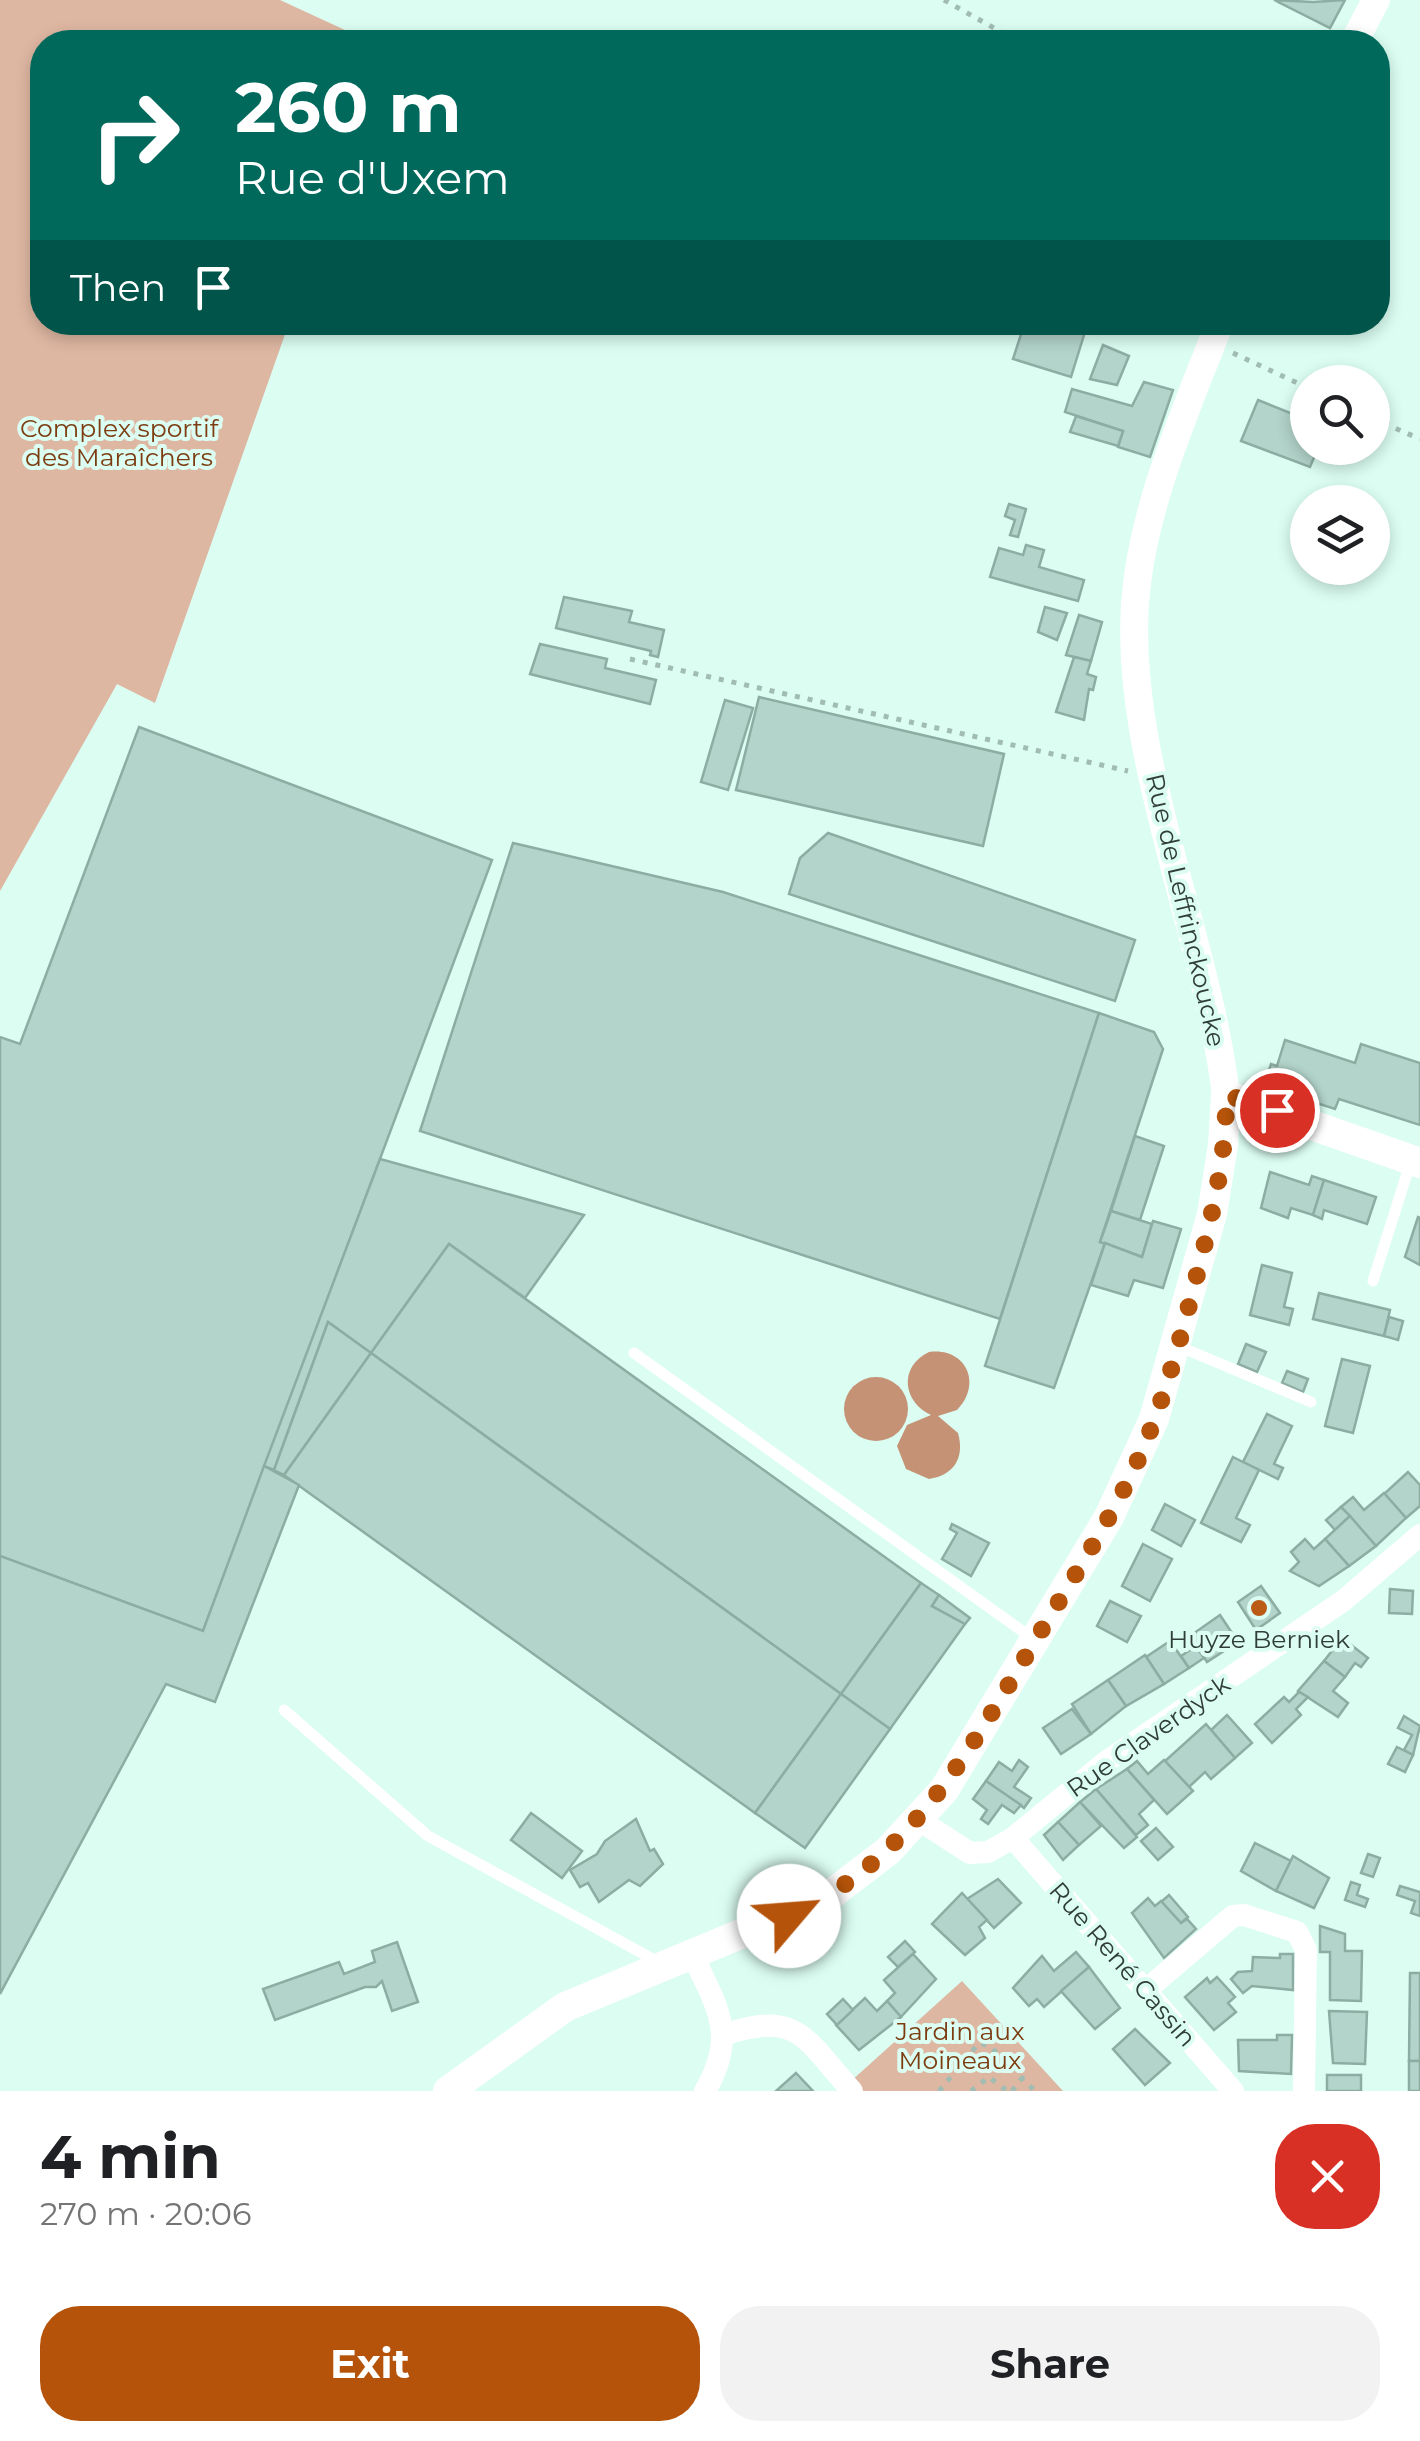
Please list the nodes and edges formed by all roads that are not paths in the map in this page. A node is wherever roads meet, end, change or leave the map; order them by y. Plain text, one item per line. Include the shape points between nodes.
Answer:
1 (1376, 0) edge
2 (1360, 30) edge
3 (1215, 335) edge
4 (1226, 1095) junction
5 (1416, 1161) edge
6 (1372, 1281) dead end
7 (1178, 1346) junction
8 (634, 1353) dead end
9 (1311, 1402) dead end
10 (1420, 1535) edge
11 (1035, 1640) junction
12 (284, 1710) dead end
13 (918, 1820) junction
14 (1013, 1838) junction
15 (692, 1954) junction
16 (662, 1965) junction
17 (1146, 1990) junction
18 (724, 2036) junction
19 (448, 2091) edge
20 (705, 2091) edge
21 (852, 2091) edge
22 (1233, 2091) edge
23 (1304, 2091) edge

1 - 2 street
3 - 4 street, Rue de Leffrinckoucke via 1161,489 1140,572 1135,652 1155,777
4 - 5 main road
4 - 7 main road, Rue de Leffrinckoucke via 1212,1214
5 - 6 lane
7 - 9 lane
7 - 11 main road, Rue de Leffrinckoucke via 1130,1475
8 - 11 lane
10 - 14 street, Rue Claverdyck via 1343,1602 1119,1752
11 - 13 main road, Rue de Leffrinckoucke via 965,1759
12 - 16 lane via 428,1836
13 - 14 street, Rue Claverdyck via 970,1853
13 - 15 main road, Rue de Leffrinckoucke via 839,1890
14 - 17 street, Rue René Cassin
15 - 16 main road, Rue de Leffrinckoucke
15 - 18 street
16 - 19 main road, Rue de Leffrinckoucke via 552,2016
17 - 22 street, Rue René Cassin
17 - 23 street via 1233,1916 1297,1932 1306,1950
18 - 20 street
18 - 21 street via 762,2023 794,2030

